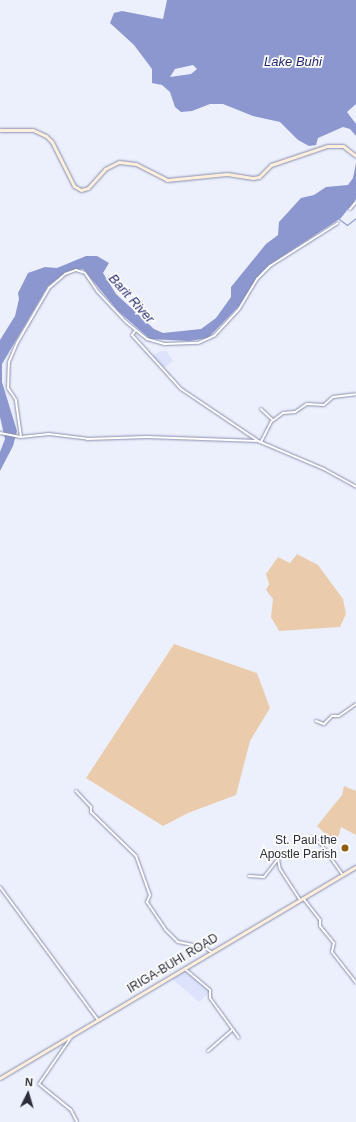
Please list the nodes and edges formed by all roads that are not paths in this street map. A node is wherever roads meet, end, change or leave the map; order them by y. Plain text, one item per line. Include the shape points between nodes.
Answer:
1 (0, 130) edge
2 (356, 156) edge
3 (356, 202) edge
4 (350, 209) dead end
5 (338, 223) dead end
6 (135, 331) junction
7 (356, 394) edge
8 (260, 408) dead end
9 (273, 420) junction
10 (1, 433) edge
11 (21, 437) junction
12 (259, 442) junction
13 (356, 487) edge
14 (356, 704) edge
15 (316, 721) dead end
16 (76, 791) dead end
17 (311, 836) dead end
18 (356, 867) edge
19 (343, 875) junction
20 (249, 876) dead end
21 (0, 887) edge
22 (301, 899) junction
23 (211, 952) junction
24 (184, 968) junction
25 (356, 983) edge
26 (98, 1020) junction
27 (233, 1029) junction
28 (73, 1035) junction
29 (239, 1038) dead end
30 (208, 1051) dead end
31 (0, 1078) edge
32 (77, 1122) edge

1 - 2 main road via 33,130 46,136 52,142 74,186 81,190 88,188 105,169 119,162 136,164 156,177 167,180 226,174 253,178 259,177 271,165 327,146 343,146
3 - 4 street
5 - 6 street via 266,269 242,306 214,336 205,341 190,344 155,342
6 - 11 street via 97,291 83,271 72,271 56,281 49,288 17,343 9,362 8,388 16,400
6 - 12 street via 132,335 182,389
7 - 9 street via 333,397 324,405 306,404 295,412 284,413
8 - 9 street
9 - 12 street
10 - 11 street
11 - 12 street via 49,434 87,439 147,437
12 - 13 street via 324,469
14 - 15 street via 339,716 332,716 324,724
16 - 23 street via 91,807 91,812 136,856 150,895 147,902 165,929 178,942 204,946
17 - 19 street
18 - 19 main road, IRIGA-BUHI ROAD
19 - 22 main road, IRIGA-BUHI ROAD
20 - 22 street via 264,877 278,859 281,871
21 - 26 street
22 - 23 main road, IRIGA-BUHI ROAD
22 - 25 street via 320,920 320,926 334,943 332,952
23 - 24 main road, IRIGA-BUHI ROAD
24 - 26 main road, IRIGA-BUHI ROAD
24 - 27 street via 210,990 210,998
26 - 28 main road, IRIGA-BUHI ROAD
27 - 29 street
27 - 30 street
28 - 31 main road, IRIGA-BUHI ROAD
28 - 32 street via 39,1084 71,1110

